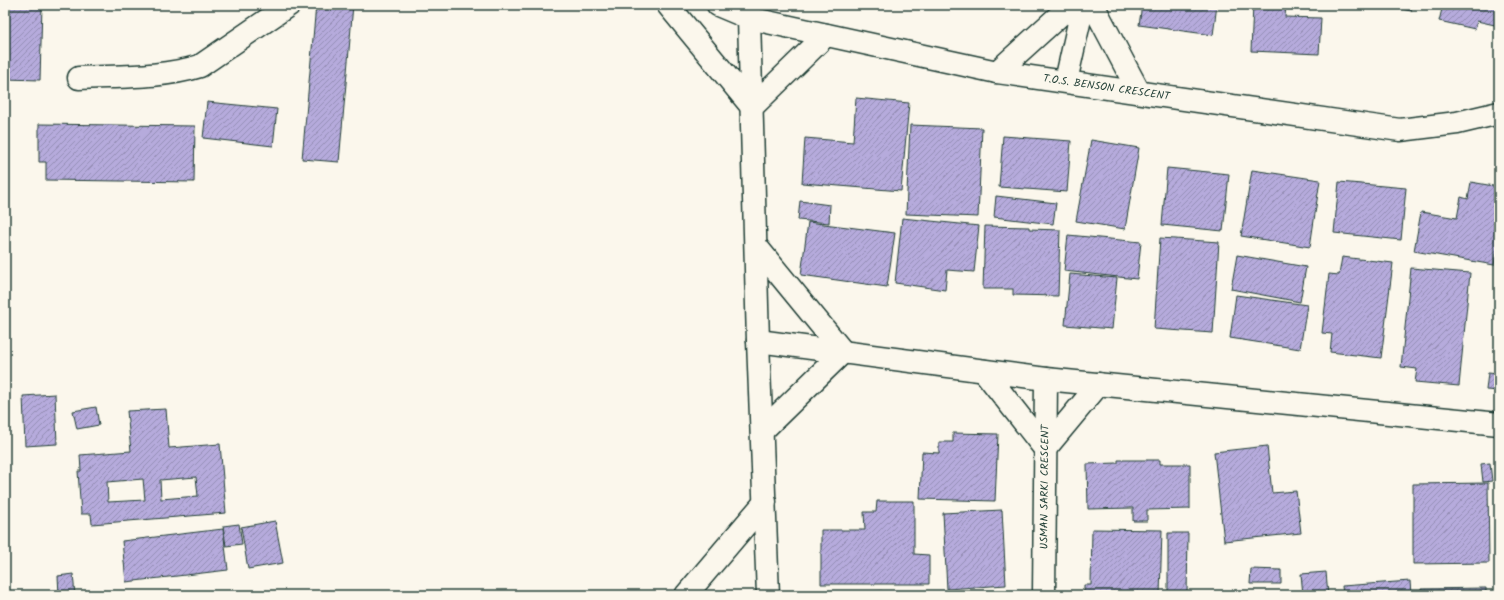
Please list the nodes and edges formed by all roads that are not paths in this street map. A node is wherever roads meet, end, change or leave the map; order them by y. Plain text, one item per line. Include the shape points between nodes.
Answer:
1 (288, 5) edge
2 (668, 5) edge
3 (1071, 5) edge
4 (1083, 5) edge
5 (1093, 5) edge
6 (724, 6) edge
7 (749, 18) junction
8 (826, 35) junction
9 (996, 72) junction
10 (79, 78) dead end
11 (1066, 81) junction
12 (1139, 92) junction
13 (752, 107) junction
14 (1499, 113) edge
15 (756, 246) junction
16 (758, 341) junction
17 (843, 352) junction
18 (984, 371) junction
19 (1046, 379) junction
20 (1099, 384) junction
21 (1499, 424) edge
22 (762, 431) junction
23 (1045, 449) junction
24 (765, 502) junction
25 (686, 595) edge
26 (768, 595) edge
27 (1044, 595) edge

1 - 10 street via 200,66 186,71
2 - 13 street
3 - 9 street
4 - 11 street
5 - 12 street
6 - 7 street, T.O.S. BENSON CRESCENT
7 - 8 street, T.O.S. BENSON CRESCENT
7 - 13 street
8 - 9 street, T.O.S. BENSON CRESCENT
8 - 13 street
9 - 11 street, T.O.S. BENSON CRESCENT
11 - 12 street, T.O.S. BENSON CRESCENT
12 - 14 street, T.O.S. BENSON CRESCENT via 1400,130 1457,123
13 - 15 street
15 - 16 street
15 - 17 street
16 - 17 street
16 - 22 street
17 - 18 street
17 - 22 street
18 - 19 street
18 - 23 street
19 - 20 street
19 - 23 street, USMAN SARKI CRESCENT
20 - 21 street
20 - 23 street
22 - 24 street
23 - 27 street, USMAN SARKI CRESCENT
24 - 25 street
24 - 26 street

